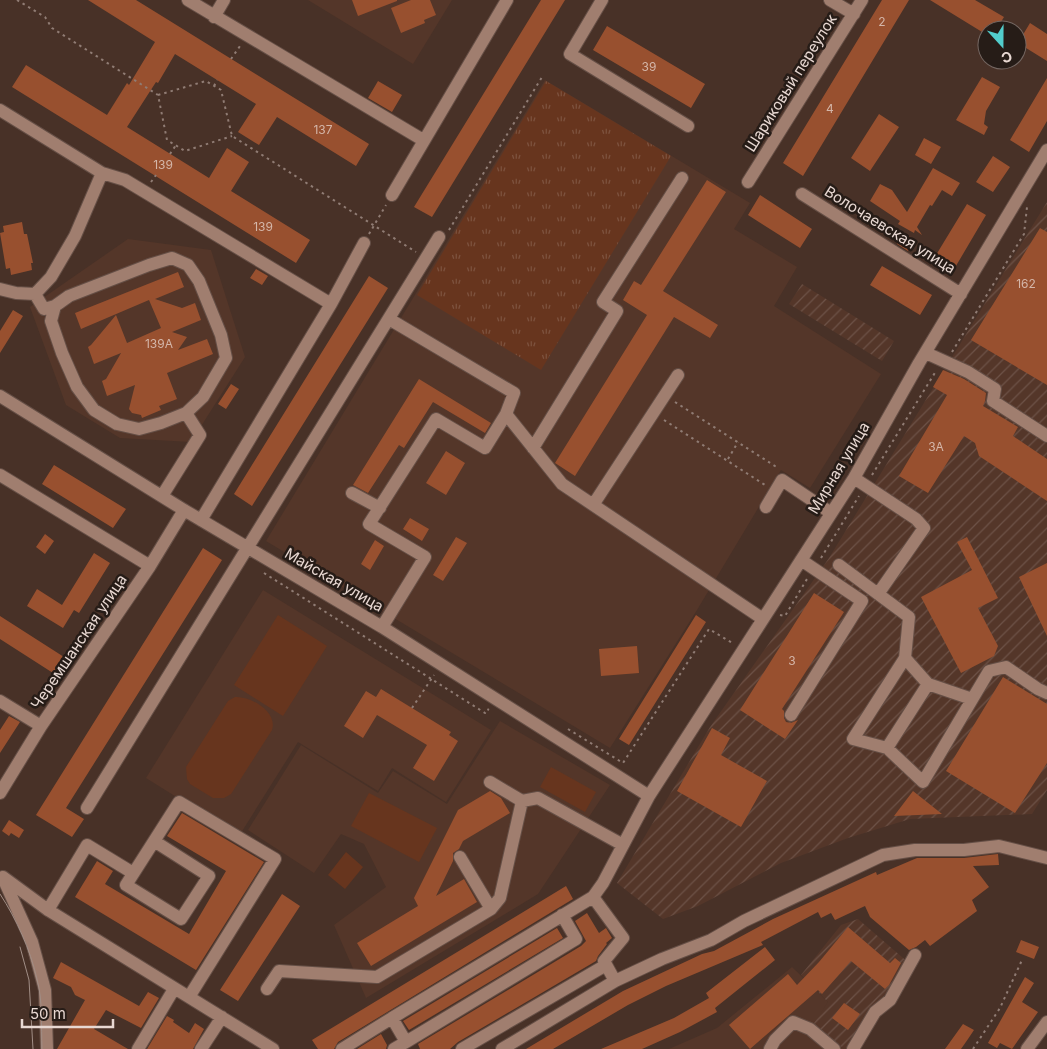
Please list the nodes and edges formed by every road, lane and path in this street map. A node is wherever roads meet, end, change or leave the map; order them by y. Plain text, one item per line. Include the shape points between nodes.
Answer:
1 (17, 0) edge
2 (188, 0) edge
3 (224, 0) edge
4 (507, 0) edge
5 (602, 0) edge
6 (830, 0) edge
7 (862, 0) edge
8 (854, 14) junction
9 (214, 17) junction
10 (246, 36) junction
11 (231, 59) dead end
12 (542, 78) dead end
13 (217, 80) dead end
14 (214, 86) junction
15 (158, 95) junction
16 (0, 110) edge
17 (688, 126) dead end
18 (232, 136) junction
19 (423, 140) junction
20 (176, 145) junction
21 (1047, 150) edge
22 (170, 154) dead end
23 (102, 173) junction
24 (682, 178) dead end
25 (748, 182) dead end
26 (802, 194) dead end
27 (392, 195) joint
28 (374, 225) junction
29 (442, 237) joint
30 (364, 243) joint
31 (426, 258) junction
32 (0, 289) edge
33 (35, 294) junction
34 (961, 294) junction
35 (331, 304) junction
36 (55, 306) junction
37 (389, 319) junction
38 (926, 353) junction
39 (678, 375) dead end
40 (0, 396) edge
41 (665, 396) junction
42 (186, 413) junction
43 (654, 413) junction
44 (506, 414) junction
45 (1047, 436) edge
46 (738, 442) junction
47 (533, 448) junction
48 (728, 459) junction
49 (0, 475) edge
50 (854, 478) junction
51 (779, 486) junction
52 (352, 493) dead end
53 (162, 496) junction
54 (593, 505) junction
55 (766, 507) dead end
56 (380, 508) junction
57 (184, 510) junction
58 (832, 513) junction
59 (202, 520) junction
60 (248, 548) junction
61 (801, 560) junction
62 (150, 566) junction
63 (839, 566) dead end
64 (264, 573) dead end
65 (878, 594) junction
66 (763, 619) junction
67 (382, 627) junction
68 (743, 650) junction
69 (905, 658) junction
70 (441, 664) junction
71 (432, 679) junction
72 (928, 684) junction
73 (1047, 693) edge
74 (972, 700) junction
75 (0, 701) edge
76 (412, 708) dead end
77 (496, 714) dead end
78 (791, 715) dead end
79 (41, 726) junction
80 (564, 727) dead end
81 (887, 748) junction
82 (490, 782) dead end
83 (0, 792) edge
84 (649, 796) junction
85 (522, 802) junction
86 (86, 808) dead end
87 (154, 840) junction
88 (623, 845) junction
89 (460, 857) dead end
90 (1047, 858) edge
91 (133, 873) junction
92 (2, 876) edge
93 (593, 896) junction
94 (491, 909) junction
95 (48, 910) junction
96 (562, 915) junction
97 (915, 955) dead end
98 (1022, 960) dead end
99 (606, 965) junction
100 (615, 981) junction
101 (174, 988) junction
102 (267, 989) dead end
103 (189, 997) junction
104 (222, 1017) junction
105 (392, 1018) junction
106 (1047, 1022) edge
107 (406, 1042) junction
108 (47, 1049) edge
109 (138, 1049) edge
110 (201, 1049) edge
111 (273, 1049) edge
112 (342, 1049) edge
113 (394, 1049) edge
114 (462, 1049) edge
115 (502, 1049) edge
116 (770, 1049) edge
117 (834, 1049) edge
118 (853, 1049) edge
119 (973, 1049) edge
120 (1027, 1049) edge

1 - 15 path via 45,17 52,28
2 - 9 street
3 - 9 street
4 - 19 street
5 - 17 street via 570,54
6 - 8 street
7 - 8 street, Шариковый переулок
8 - 25 street, Шариковый переулок
9 - 10 street
10 - 11 path
10 - 19 street
12 - 29 path
13 - 14 path
14 - 15 path via 206,81
14 - 18 path via 221,90
15 - 20 path via 167,140
16 - 23 street
18 - 20 path via 185,151
18 - 28 path
19 - 27 street
20 - 22 path
21 - 34 street, Мирная улица
23 - 33 street via 74,236 51,277
23 - 35 street via 125,180
24 - 47 street via 603,302 617,311
26 - 34 street, Волочаевская улица
27 - 28 path
28 - 30 path
28 - 31 path
29 - 31 street
30 - 35 street
31 - 37 street
32 - 33 street
33 - 36 street via 44,308
34 - 38 street, Мирная улица
35 - 59 street
36 - 42 street via 50,321 77,387 94,410 117,424 139,429
36 - 42 street via 69,296 172,258 188,265 209,304 226,358 203,397
37 - 44 street via 514,393
37 - 60 street
38 - 45 street via 968,372 995,389 993,401
38 - 50 street, Мирная улица
39 - 41 street
40 - 53 street, Майская улица
41 - 43 street
41 - 46 path
42 - 53 street via 200,435
43 - 48 path
43 - 54 street
44 - 47 street
44 - 56 street via 485,448 436,419
46 - 48 path
46 - 51 path via 786,473
47 - 54 street via 562,484
48 - 51 path
49 - 62 street
50 - 58 street, Мирная улица
50 - 65 street via 916,519 924,528
51 - 55 street
51 - 58 street
52 - 56 street
53 - 57 street, Майская улица
54 - 66 street
56 - 67 street via 369,524 424,557
57 - 59 street, Майская улица
57 - 62 street, Черемшанская улица
58 - 61 street, Мирная улица
59 - 60 street, Майская улица
60 - 67 street, Майская улица
60 - 86 street
61 - 66 street, Мирная улица
61 - 78 street via 862,601
62 - 79 street, Черемшанская улица
63 - 65 street
64 - 71 path
65 - 69 street via 909,617
66 - 68 street, Мирная улица
67 - 70 street, Майская улица
68 - 80 path via 708,629 623,763
68 - 84 street, Мирная улица
69 - 72 street
69 - 81 street via 852,739
70 - 71 path
70 - 84 street, Майская улица
71 - 76 path
71 - 77 path via 485,713 488,709
72 - 74 street
72 - 81 street
73 - 74 street via 1006,667 989,671
74 - 81 street via 923,782
75 - 79 street
79 - 83 street, Черемшанская улица
82 - 85 street
84 - 88 street, Мирная улица
85 - 88 street via 538,798
85 - 94 street via 500,898
87 - 91 street
87 - 91 street via 209,876 181,919 126,884
87 - 103 street via 179,802 275,859
88 - 93 street, Мирная улица
89 - 94 street
90 - 100 street via 999,846 882,855 711,940
91 - 95 street via 87,845
92 - 95 street
92 - 108 street via 32,942 45,990
93 - 96 street
93 - 99 street via 623,938 604,961
94 - 102 street via 377,978 279,971
95 - 101 street
96 - 105 street
96 - 107 street via 576,939
97 - 118 street via 890,1000 875,1012
98 - 119 path via 1000,1008
99 - 100 street
99 - 114 street
100 - 115 street
101 - 103 street
101 - 109 street
103 - 104 street
104 - 110 street
104 - 111 street
105 - 107 street
105 - 112 street
106 - 120 street
107 - 113 street
116 - 117 street via 793,1022 810,1029

